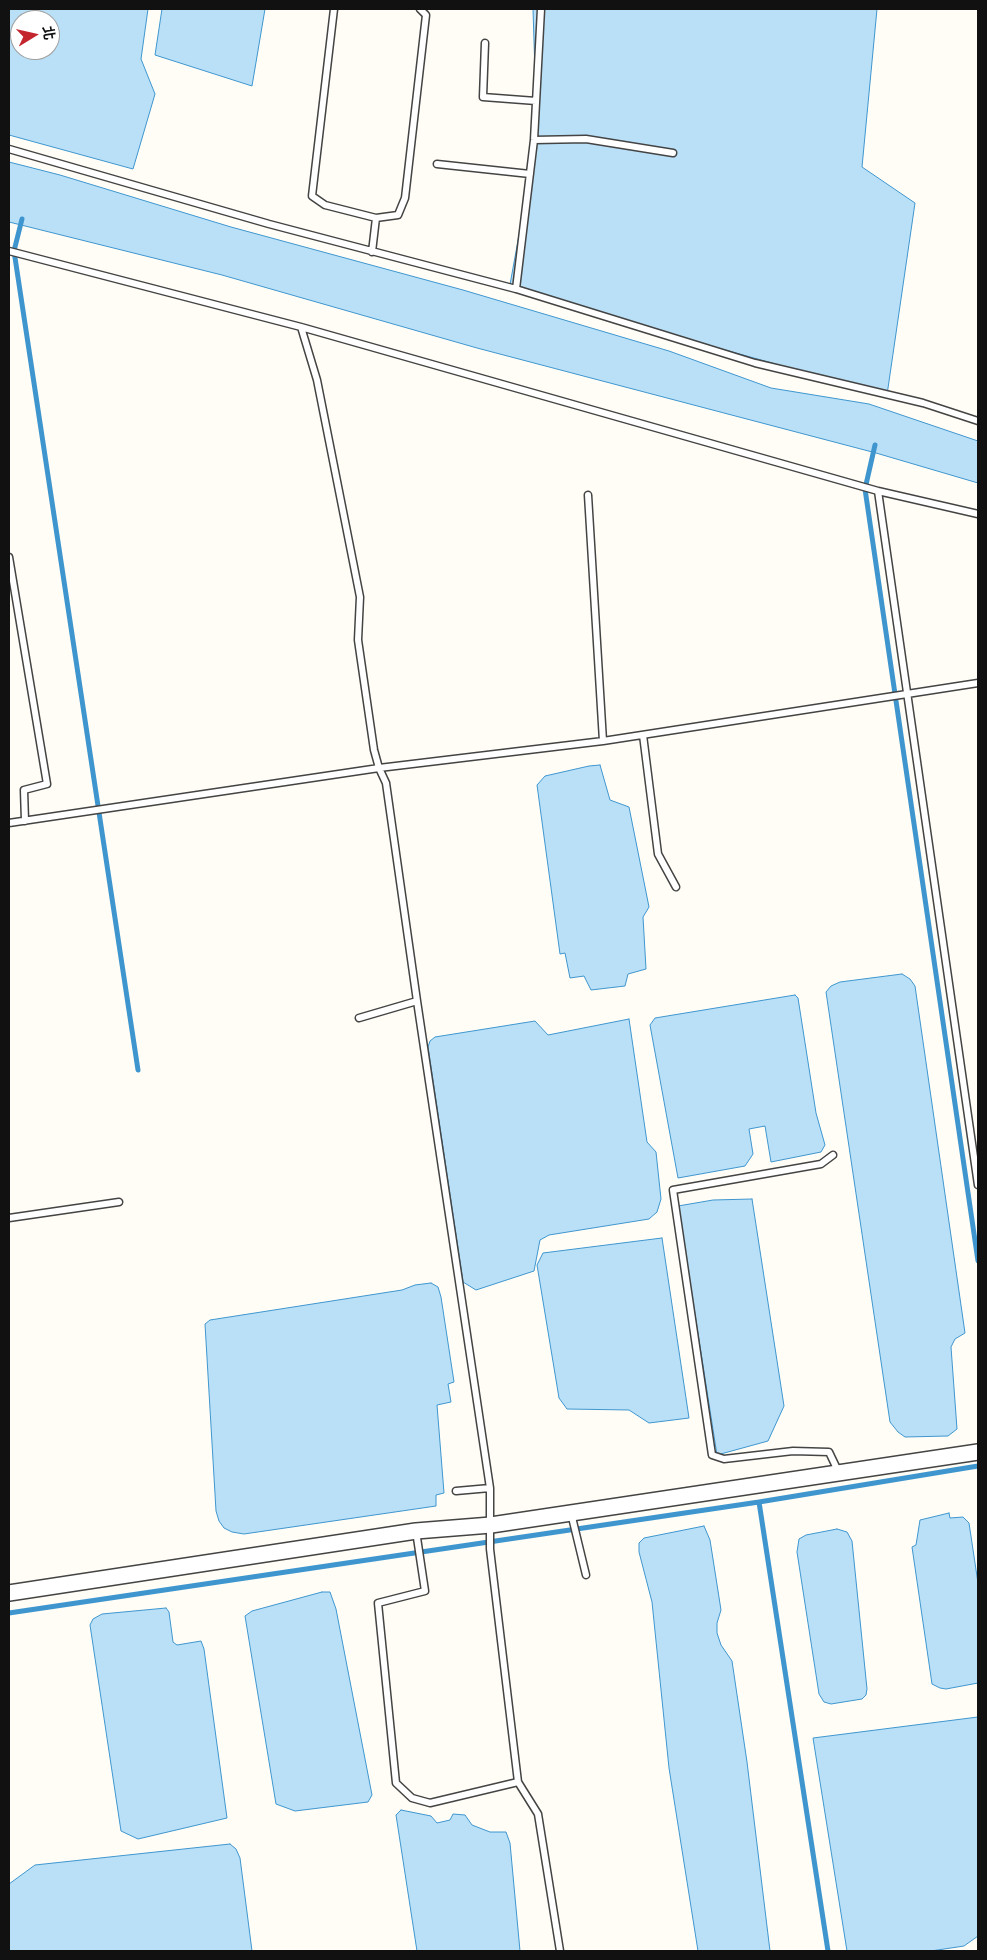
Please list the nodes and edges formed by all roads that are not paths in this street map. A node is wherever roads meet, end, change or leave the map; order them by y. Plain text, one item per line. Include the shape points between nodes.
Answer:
1 (334, 9) edge
2 (420, 9) edge
3 (541, 9) edge
4 (485, 43) dead end
5 (536, 101) junction
6 (534, 140) junction
7 (9, 149) edge
8 (673, 153) dead end
9 (437, 164) dead end
10 (530, 174) junction
11 (376, 218) junction
12 (9, 251) edge
13 (372, 252) junction
14 (516, 289) junction
15 (301, 327) junction
16 (978, 422) edge
17 (878, 491) junction
18 (588, 496) dead end
19 (978, 514) edge
20 (9, 557) edge
21 (12, 601) edge
22 (978, 683) edge
23 (906, 694) junction
24 (643, 734) junction
25 (603, 741) junction
26 (379, 768) junction
27 (25, 821) junction
28 (9, 823) edge
29 (676, 887) dead end
30 (417, 1001) junction
31 (359, 1018) dead end
32 (833, 1155) dead end
33 (978, 1185) edge
34 (120, 1202) dead end
35 (9, 1218) edge
36 (978, 1452) edge
37 (839, 1474) junction
38 (490, 1488) junction
39 (456, 1491) dead end
40 (571, 1513) junction
41 (491, 1525) junction
42 (416, 1531) junction
43 (586, 1574) dead end
44 (9, 1593) edge
45 (518, 1782) junction
46 (560, 1951) edge

1 - 11 lane via 312,196 325,205
2 - 11 lane via 426,15 405,198 398,215
3 - 5 lane
4 - 5 lane via 483,97
5 - 6 lane
6 - 8 lane via 586,139
6 - 10 lane
7 - 13 lane
9 - 10 lane
10 - 14 lane
11 - 13 lane
12 - 15 lane
13 - 14 lane
14 - 16 lane via 756,363 922,403
15 - 17 lane
15 - 26 lane via 317,380 360,597 358,640
17 - 19 lane
17 - 23 lane
18 - 25 lane
20 - 21 lane
21 - 27 lane via 47,784 24,790
22 - 23 lane
23 - 24 lane
23 - 33 lane
24 - 25 lane
24 - 29 lane via 658,854
25 - 26 lane
26 - 27 lane
26 - 30 lane via 386,783
27 - 28 lane
30 - 31 lane
30 - 38 lane
32 - 37 lane via 821,1164 673,1190 712,1454 724,1459 793,1451 829,1452
34 - 35 lane
36 - 37 street
37 - 40 street
38 - 39 lane
38 - 41 lane
40 - 41 street
40 - 43 lane
41 - 42 street
41 - 45 lane via 490,1549
42 - 44 street
42 - 45 lane via 425,1592 378,1603 396,1783 412,1798 430,1803
45 - 46 lane via 538,1814

